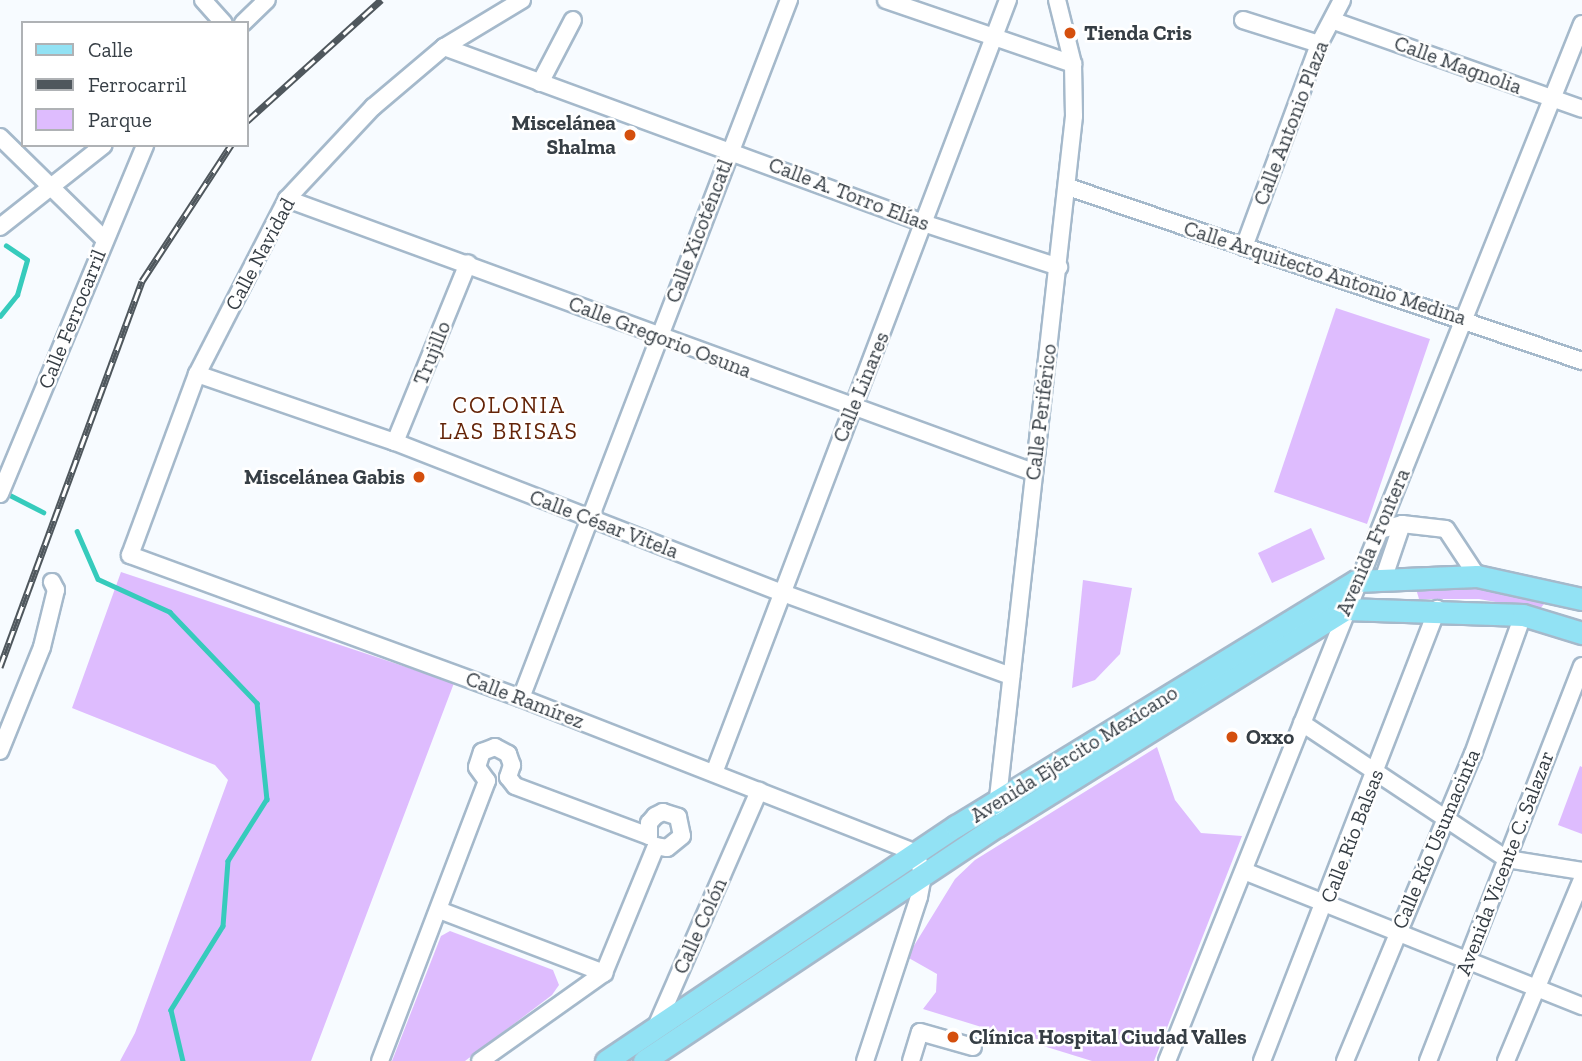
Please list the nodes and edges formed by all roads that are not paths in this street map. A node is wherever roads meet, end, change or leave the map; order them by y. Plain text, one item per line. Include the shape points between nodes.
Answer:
1 (203, 0) edge
2 (267, 0) edge
3 (522, 0) edge
4 (789, 0) edge
5 (886, 0) edge
6 (1008, 0) edge
7 (1057, 0) edge
8 (1342, 0) edge
9 (573, 20) dead end
10 (1243, 20) dead end
11 (222, 21) edge
12 (245, 21) edge
13 (1334, 21) junction
14 (1582, 24) edge
15 (995, 38) junction
16 (1319, 44) junction
17 (444, 47) junction
18 (1073, 64) junction
19 (540, 83) junction
20 (1552, 98) junction
21 (1582, 109) edge
22 (0, 137) edge
23 (101, 147) edge
24 (144, 147) edge
25 (730, 149) junction
26 (51, 187) junction
27 (1068, 187) junction
28 (287, 199) junction
29 (926, 224) junction
30 (0, 227) edge
31 (105, 240) junction
32 (1244, 247) junction
33 (468, 263) junction
34 (1059, 267) junction
35 (1462, 318) junction
36 (657, 337) junction
37 (1582, 361) edge
38 (197, 374) junction
39 (852, 409) junction
40 (395, 442) junction
41 (1033, 472) junction
42 (0, 494) edge
43 (591, 520) junction
44 (1402, 524) junction
45 (1380, 530) junction
46 (130, 555) joint
47 (1477, 576) junction
48 (1384, 577) junction
49 (1356, 581) junction
50 (52, 582) dead end
51 (780, 592) junction
52 (1582, 599) edge
53 (1345, 609) junction
54 (1437, 609) junction
55 (1522, 615) junction
56 (1582, 633) edge
57 (1582, 666) edge
58 (1011, 676) junction
59 (521, 698) junction
60 (1302, 723) junction
61 (0, 751) edge
62 (714, 774) junction
63 (1376, 774) junction
64 (759, 791) junction
65 (997, 801) junction
66 (1444, 818) junction
67 (997, 826) junction
68 (916, 853) junction
69 (1507, 859) junction
70 (1244, 871) junction
71 (1582, 871) edge
72 (923, 876) junction
73 (1582, 879) edge
74 (1325, 905) junction
75 (439, 910) junction
76 (1396, 930) junction
77 (1467, 958) junction
78 (604, 972) junction
79 (1535, 986) junction
80 (1582, 1006) edge
81 (657, 1023) junction
82 (973, 1047) dead end
83 (380, 1061) edge
84 (480, 1061) edge
85 (606, 1061) edge
86 (643, 1061) edge
87 (865, 1061) edge
88 (911, 1061) edge
89 (1167, 1061) edge
90 (1262, 1061) edge
91 (1345, 1061) edge
92 (1428, 1061) edge
93 (1506, 1061) edge

1 - 11 street
2 - 12 street
3 - 17 street, Calle Navidad
4 - 25 street, Calle Xicoténcatl
5 - 15 street
6 - 15 street, Calle Linares
7 - 18 street, Calle Periférico
8 - 13 street, Calle Antonio Plaza
9 - 19 street
10 - 16 street
13 - 16 street, Calle Antonio Plaza
13 - 20 street, Calle Magnolia
14 - 20 street, Avenida Frontera
15 - 18 street
15 - 29 street, Calle Linares
16 - 32 street, Calle Antonio Plaza
17 - 19 street, Calle A. Torro Elías
17 - 28 street, Calle Navidad via 373,107
18 - 27 street, Calle Periférico
19 - 25 street, Calle A. Torro Elías
20 - 21 street, Calle Magnolia
20 - 35 street, Avenida Frontera
22 - 26 street
23 - 26 street
24 - 31 street, Calle Ferrocarril
25 - 29 street, Calle A. Torro Elías
25 - 36 street, Calle Xicoténcatl
26 - 30 street
26 - 31 street
27 - 32 street, Calle Arquitecto Antonio Medina
27 - 34 street, Calle Periférico
28 - 33 street, Calle Gregorio Osuna
28 - 38 street, Calle Navidad
29 - 34 street, Calle A. Torro Elías
29 - 39 street, Calle Linares
31 - 42 street, Calle Ferrocarril
32 - 35 street, Calle Arquitecto Antonio Medina
33 - 36 street, Calle Gregorio Osuna
33 - 40 street, Trujillo
34 - 41 street, Calle Periférico
35 - 37 street, Calle Arquitecto Antonio Medina
35 - 45 street, Avenida Frontera
36 - 39 street, Calle Gregorio Osuna
36 - 43 street, Calle Xicoténcatl
38 - 40 street, Calle César Vitela
38 - 46 street, Calle Navidad
39 - 41 street, Calle Gregorio Osuna
39 - 51 street, Calle Linares
40 - 43 street, Calle César Vitela
41 - 58 street, Calle Periférico
43 - 51 street, Calle César Vitela
43 - 59 street, Calle Xicoténcatl
44 - 45 street
44 - 47 street via 1446,529
44 - 48 street
45 - 49 street, Avenida Frontera
46 - 59 street, Calle Ramírez
47 - 48 main road, Avenida Ejército Mexicano
47 - 52 main road, Avenida Ejército Mexicano
48 - 49 main road, Avenida Ejército Mexicano
49 - 53 street, Avenida Frontera
49 - 65 main road, Avenida Ejército Mexicano
50 - 61 street via 56,590 42,647
51 - 58 street, Calle César Vitela
51 - 62 street, Calle Linares
53 - 54 main road
53 - 60 street, Avenida Frontera
53 - 67 main road, Avenida Ejército Mexicano
54 - 55 main road
54 - 63 street, Calle Río Balsas
55 - 56 main road
55 - 66 street, Calle Río Usumacinta via 1473,754
57 - 69 street, Avenida Vicente C. Salazar
58 - 65 street, Calle Periférico
59 - 62 street, Calle Ramírez
60 - 63 street
60 - 70 street, Avenida Frontera
62 - 64 street, Calle Ramírez
63 - 66 street
63 - 74 street, Calle Río Balsas
64 - 68 street, Calle Ramírez
64 - 81 street, Calle Colón
65 - 67 street, Calle Periférico
65 - 68 main road, Avenida Ejército Mexicano
66 - 69 street
66 - 76 street, Calle Río Usumacinta
67 - 72 main road, Avenida Ejército Mexicano
68 - 72 street
68 - 81 main road, Avenida Ejército Mexicano
69 - 71 street
69 - 77 street, Avenida Vicente C. Salazar
70 - 74 street
70 - 89 street, Avenida Frontera
72 - 86 main road, Avenida Ejército Mexicano
72 - 87 street
73 - 79 street
74 - 76 street
74 - 90 street, Calle Río Balsas
75 - 78 street
75 - 78 street via 487,781 477,766 488,748 508,754 512,765 508,777 514,786 649,836 649,823 655,816 671,813 682,822 682,836 667,848 656,846
75 - 83 street
76 - 77 street
76 - 91 street, Calle Río Usumacinta
77 - 79 street
77 - 92 street, Avenida Vicente C. Salazar
78 - 84 street
79 - 80 street
79 - 93 street
81 - 85 main road, Avenida Ejército Mexicano
81 - 86 street, Calle Colón
82 - 88 street via 920,1032

